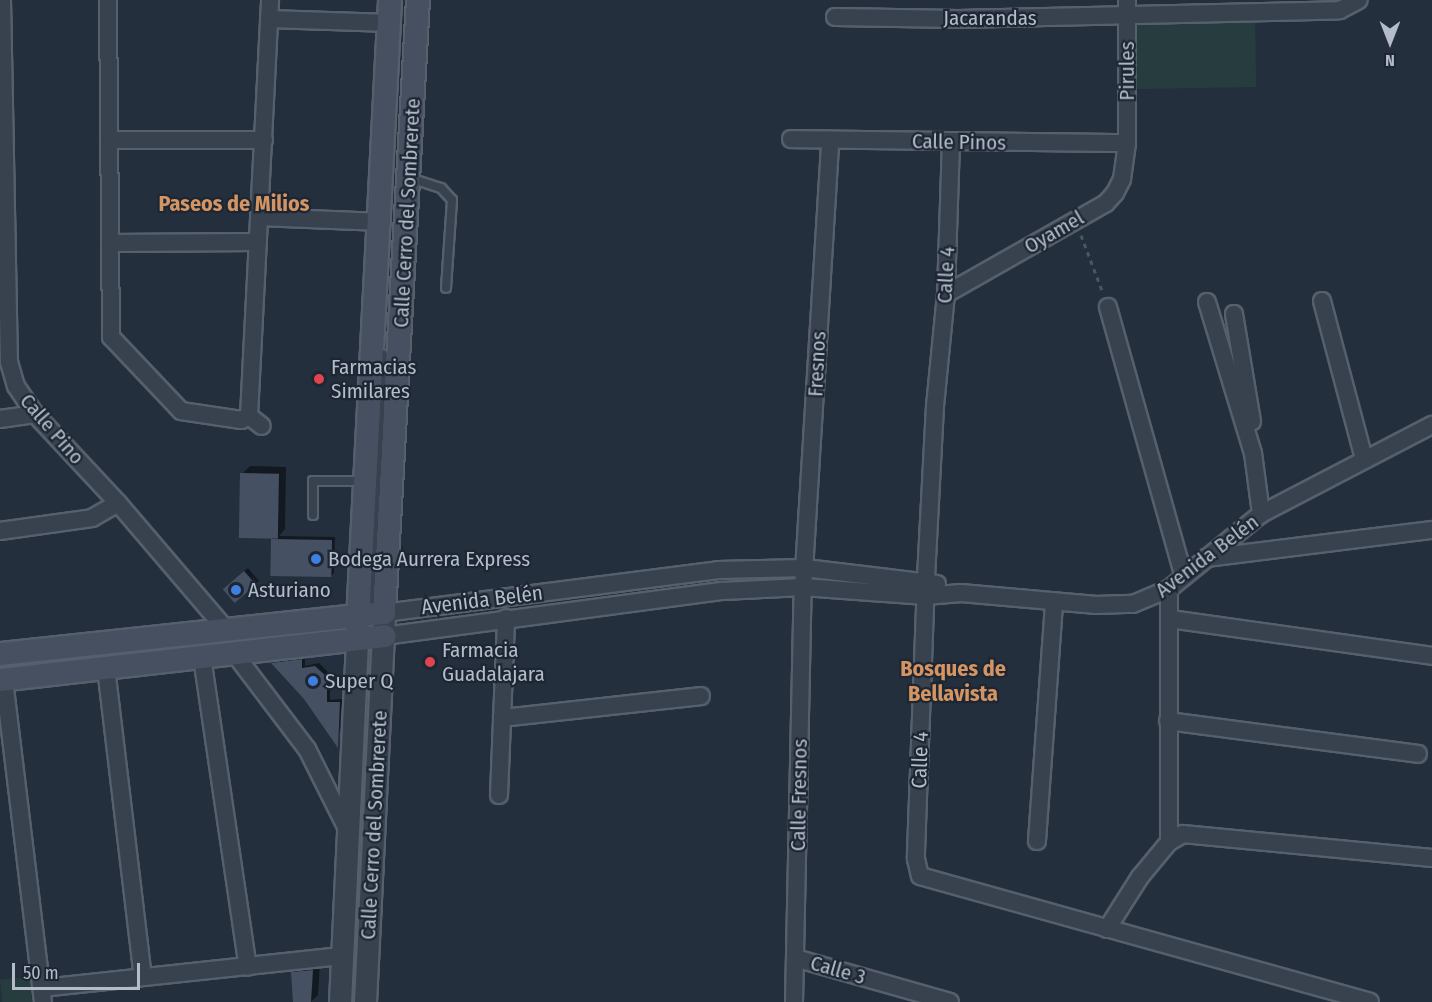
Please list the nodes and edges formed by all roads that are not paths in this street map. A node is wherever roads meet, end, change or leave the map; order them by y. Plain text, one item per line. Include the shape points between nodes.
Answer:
1 (108, 0) edge
2 (270, 0) edge
3 (390, 0) edge
4 (400, 0) edge
5 (411, 0) edge
6 (418, 0) edge
7 (1359, 0) edge
8 (2, 6) edge
9 (1127, 8) edge
10 (835, 17) dead end
11 (269, 20) junction
12 (390, 23) junction
13 (3, 114) edge
14 (791, 139) dead end
15 (111, 140) junction
16 (264, 140) junction
17 (830, 140) junction
18 (951, 142) junction
19 (1127, 143) junction
20 (410, 178) junction
21 (259, 217) junction
22 (3, 222) edge
23 (382, 222) junction
24 (258, 242) junction
25 (111, 243) junction
26 (446, 288) dead end
27 (946, 294) junction
28 (1322, 301) dead end
29 (1207, 302) dead end
30 (1108, 307) road end
31 (1234, 314) dead end
32 (35, 414) junction
33 (0, 418) edge
34 (1432, 425) edge
35 (1253, 453) junction
36 (1364, 459) junction
37 (366, 481) junction
38 (118, 503) junction
39 (1262, 514) junction
40 (314, 515) dead end
41 (1432, 530) edge
42 (0, 531) edge
43 (1205, 558) junction
44 (805, 568) junction
45 (1184, 577) junction
46 (803, 587) junction
47 (926, 588) junction
48 (1169, 589) junction
49 (1054, 602) junction
50 (506, 618) junction
51 (1170, 619) junction
52 (368, 623) junction
53 (224, 627) junction
54 (234, 653) junction
55 (0, 654) edge
56 (1432, 656) edge
57 (202, 657) junction
58 (106, 668) junction
59 (1, 674) edge
60 (701, 696) dead end
61 (502, 718) junction
62 (1168, 722) junction
63 (1418, 754) dead end
64 (499, 795) dead end
65 (349, 833) junction
66 (1037, 842) dead end
67 (1169, 842) junction
68 (1432, 858) edge
69 (1107, 929) junction
70 (342, 956) junction
71 (795, 958) junction
72 (248, 967) junction
73 (143, 977) junction
74 (43, 995) edge
75 (340, 1002) edge
76 (365, 1002) edge
77 (794, 1002) edge
78 (950, 1002) edge
79 (1370, 1002) edge

1 - 15 street
2 - 11 street
3 - 12 main road, Calle Cerro del Sombrerete
4 - 52 lane
5 - 52 lane
6 - 20 main road, Calle Cerro del Sombrerete
7 - 9 street, Jacarandas via 1340,10
8 - 13 street, Calle Pino
9 - 10 street, Jacarandas
9 - 19 street, Pirules
11 - 12 street
11 - 16 street
12 - 23 main road, Calle Cerro del Sombrerete
13 - 22 street, Calle Pino
14 - 17 street, Calle Pinos
15 - 16 street
15 - 25 street
16 - 21 street
17 - 18 street, Calle Pinos
17 - 44 street, Fresnos
18 - 19 street, Calle Pinos
18 - 27 street, Calle 4
19 - 27 street, Oyamel via 1122,179 1106,203
20 - 26 lane via 441,188 452,200
20 - 52 main road, Calle Cerro del Sombrerete
21 - 23 street
21 - 24 street
22 - 32 street, Calle Pino via 9,362 16,387
23 - 37 main road, Calle Cerro del Sombrerete
24 - 25 street
24 - 25 street via 256,421 181,411 116,345 109,328
27 - 47 street, Calle 4 via 935,406
28 - 36 street
29 - 35 street
30 - 45 street
31 - 35 street
32 - 33 street
32 - 38 street, Calle Pino
34 - 36 street, Avenida Belén
35 - 39 street
36 - 39 street, Avenida Belén
37 - 40 lane via 314,481
37 - 52 main road, Calle Cerro del Sombrerete
38 - 42 street via 92,518
38 - 53 street, Calle Pino
39 - 43 street, Avenida Belén
41 - 43 street
43 - 45 street, Avenida Belén
44 - 46 street, Fresnos
44 - 47 street, Avenida Belén
44 - 52 street, Avenida Belén via 718,570
45 - 48 street, Avenida Belén
46 - 47 street, Avenida Belén
46 - 50 street, Avenida Belén via 723,591
46 - 71 street, Calle Fresnos
47 - 49 street, Avenida Belén
47 - 69 street, Calle 4 via 916,859 921,876
48 - 49 street, Avenida Belén via 1133,604
48 - 51 street
49 - 66 street
50 - 52 street, Avenida Belén
50 - 61 street
51 - 56 street
51 - 62 street
52 - 53 main road, Avenida Belén
52 - 54 main road, Avenida Belén
52 - 59 lane
52 - 65 street, Calle Cerro del Sombrerete
52 - 76 street, Calle Cerro del Sombrerete
53 - 55 main road, Avenida Belén
54 - 57 main road, Avenida Belén
54 - 65 street via 307,749
57 - 58 main road, Avenida Belén
57 - 72 street
58 - 59 main road, Avenida Belén
58 - 73 street
59 - 74 street
60 - 61 street
61 - 64 street
62 - 63 street
62 - 67 street
65 - 70 street, Calle Cerro del Sombrerete
67 - 68 street via 1183,834 1201,834 1303,848
67 - 69 street via 1140,877
69 - 79 street, Calle 4
70 - 72 street
70 - 75 street, Calle Cerro del Sombrerete
71 - 77 street, Calle Fresnos
71 - 78 street, Calle 3
72 - 73 street
73 - 74 street

